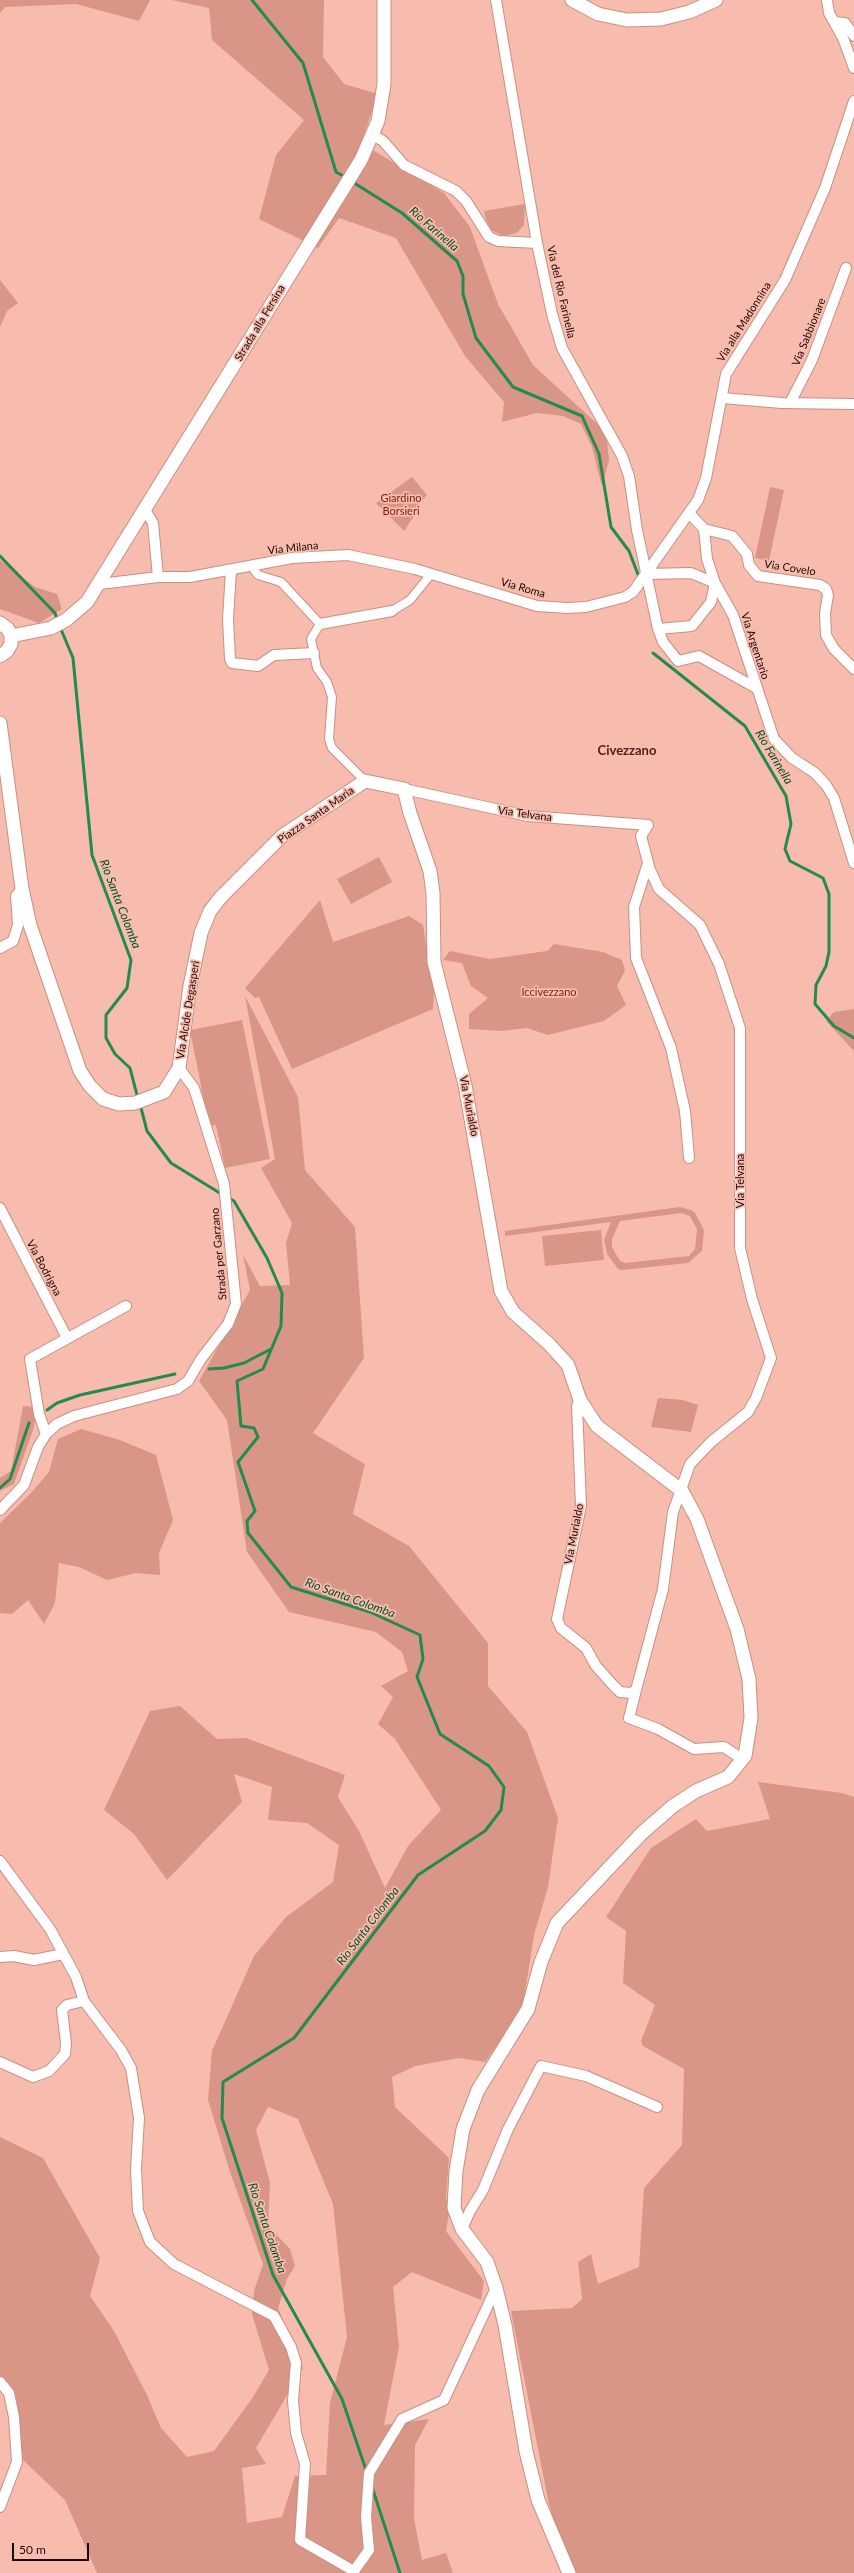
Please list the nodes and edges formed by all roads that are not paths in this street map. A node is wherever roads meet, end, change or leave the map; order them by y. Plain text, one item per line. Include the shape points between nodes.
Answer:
1 (384, 0) edge
2 (496, 0) edge
3 (572, 0) edge
4 (716, 0) edge
5 (827, 0) edge
6 (834, 22) junction
7 (854, 36) edge
8 (854, 68) edge
9 (854, 101) edge
10 (373, 135) junction
11 (537, 243) junction
12 (846, 268) dead end
13 (722, 398) junction
14 (790, 403) junction
15 (854, 404) edge
16 (145, 510) junction
17 (690, 514) junction
18 (704, 530) junction
19 (251, 566) junction
20 (231, 570) junction
21 (430, 574) junction
22 (647, 574) junction
23 (158, 577) junction
24 (715, 583) junction
25 (100, 584) junction
26 (392, 612) joint
27 (0, 623) edge
28 (320, 624) junction
29 (658, 629) junction
30 (17, 636) junction
31 (314, 653) junction
32 (0, 656) edge
33 (854, 669) edge
34 (756, 688) junction
35 (0, 723) edge
36 (365, 781) junction
37 (404, 789) junction
38 (648, 863) junction
39 (854, 863) edge
40 (234, 884) joint
41 (22, 889) junction
42 (0, 948) edge
43 (179, 1068) junction
44 (689, 1158) dead end
45 (0, 1208) edge
46 (126, 1306) dead end
47 (67, 1338) junction
48 (580, 1400) junction
49 (46, 1434) junction
50 (682, 1491) junction
51 (0, 1510) edge
52 (636, 1690) junction
53 (742, 1759) junction
54 (0, 1861) edge
55 (63, 1954) junction
56 (0, 1957) edge
57 (84, 2001) junction
58 (0, 2062) edge
59 (657, 2107) dead end
60 (462, 2229) junction
61 (496, 2288) junction
62 (0, 2382) edge
63 (0, 2507) edge
64 (569, 2573) edge

1 - 10 street, Strada alla Fersina via 384,84
2 - 11 street, Via del Rio Farinella
3 - 4 street via 598,14 626,20 661,19 690,12
5 - 6 street via 829,13
6 - 7 street via 845,24
6 - 8 street
9 - 13 street, Via alla Madonnina via 826,188 785,280 726,374
10 - 11 street via 383,141 404,166 456,191 466,201 489,237 498,241
10 - 16 street, Strada alla Fersina via 361,160
11 - 22 street, Via del Rio Farinella via 562,348 622,456 629,476
12 - 14 street, Via Sabbionare via 812,360
13 - 14 street
13 - 17 street, Via alla Madonnina via 706,478
14 - 15 street
16 - 23 street via 153,523
16 - 25 street, Strada alla Fersina
17 - 18 street
17 - 22 street, Via alla Madonnina
18 - 24 street via 707,559
18 - 33 street, Via Covelo via 732,536 747,554 750,565 758,576 820,585 826,589 826,635 834,649
19 - 20 street, Via Milana
19 - 21 street, Via Milana via 292,558 348,555
19 - 28 street via 258,575 281,582
20 - 23 street, Via Milana via 190,576
20 - 31 street via 228,619 232,663 258,666 274,655
21 - 22 street, Via Roma via 537,606 567,608 586,607 625,597 633,592
21 - 26 street via 410,600
22 - 24 street via 691,573
22 - 29 street, Via del Rio Farinella
23 - 25 street, Via Milana
24 - 29 street via 711,602 692,626
24 - 34 street, Via Argentario via 733,615
25 - 30 street, Strada alla Fersina via 87,602 66,620 46,630
26 - 28 street
27 - 30 street
28 - 31 street via 311,639
29 - 34 street, Via del Rio Farinella via 663,642 678,661 699,656
30 - 32 street via 7,651
31 - 36 street via 317,668 332,697 329,739 332,748
34 - 39 street, Via Argentario via 774,739 792,758 815,773 834,798
35 - 41 street, Via Alcide Degasperi
36 - 37 street, Via Telvana
36 - 40 street, Piazza Santa Maria via 282,836
37 - 38 street, Via Telvana via 528,816 648,825 642,836
37 - 48 street, Via Murialdo via 430,871 434,962 465,1085 502,1291 513,1312 568,1365
38 - 44 street via 634,907 636,958 671,1048 685,1111
38 - 50 street, Via Telvana via 659,889 700,925 719,964 740,1028 740,1248 752,1299 771,1358 748,1412 711,1442 690,1464
40 - 43 street, Via Alcide Degasperi via 210,911 201,933 190,986
41 - 42 street, Via Alcide Degasperi via 16,896 18,925 13,941
41 - 43 street, Via Alcide Degasperi via 30,925 72,1053 90,1086 103,1099 118,1104 135,1103 164,1092
43 - 49 street, Strada per Garzano via 194,1088 224,1184 236,1304 228,1324 188,1381 177,1389 74,1416 57,1424
45 - 47 street, Via Bodrigna
46 - 47 street
47 - 49 street via 30,1359 39,1414
48 - 50 street, Via Murialdo via 597,1426
48 - 52 street, Via Murialdo via 577,1406 581,1506 556,1619 561,1628 586,1648 596,1666 620,1692 632,1693
49 - 51 street, Strada per Garzano via 38,1447 24,1485
50 - 52 street, Via Telvana via 673,1512 663,1589
50 - 53 street via 697,1519 737,1629 749,1679 751,1718 745,1756
52 - 53 street, Via Telvana via 629,1718 658,1729 694,1749 724,1747
53 - 60 street via 728,1777 696,1791 673,1806 642,1833 557,1923 541,1962 528,2009 478,2090 463,2129 456,2171 454,2208
54 - 55 street via 35,1906
55 - 56 street via 34,1960 14,1956
55 - 57 street via 76,1977
57 - 58 street via 67,2005 62,2010 65,2054 49,2071 33,2077
57 - 61 street via 121,2050 131,2068 138,2118 138,2211 150,2242 174,2264 274,2316 291,2346 296,2363 293,2401 296,2433 305,2464 300,2540 354,2571 369,2550 366,2517 369,2473 402,2419 444,2400
59 - 60 street via 586,2076 541,2066 508,2129 483,2190 467,2215
60 - 61 street via 487,2262
61 - 64 street via 505,2325 526,2451 538,2500
62 - 63 street via 9,2393 14,2417 17,2462

